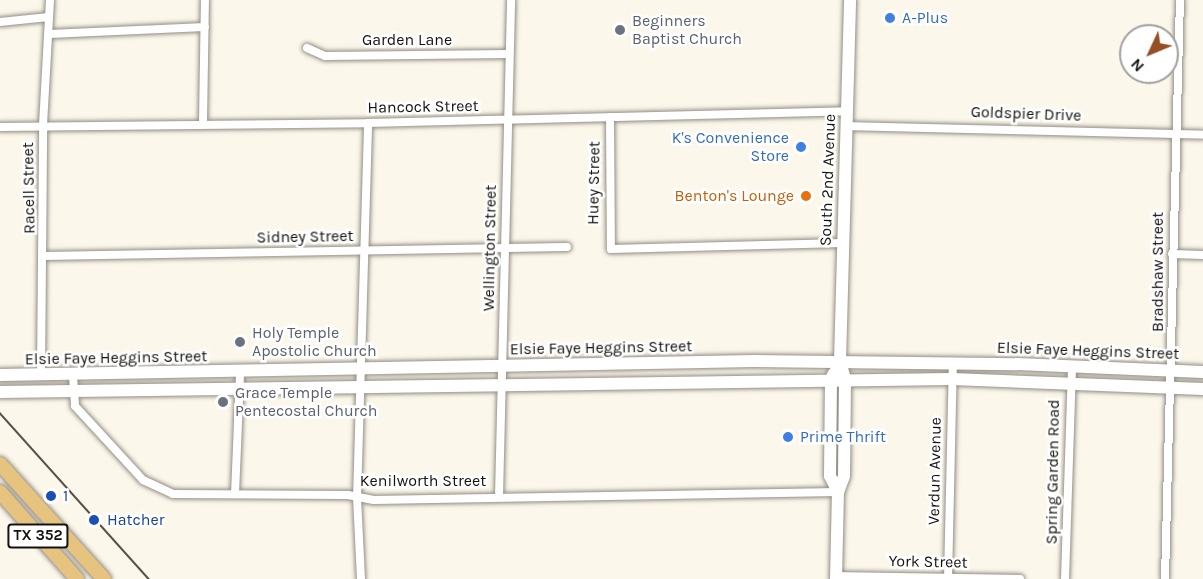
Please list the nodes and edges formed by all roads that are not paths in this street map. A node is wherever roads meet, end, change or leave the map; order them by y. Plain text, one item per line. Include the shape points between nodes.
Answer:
1 (50, 0) edge
2 (205, 0) edge
3 (511, 0) edge
4 (850, 0) edge
5 (1180, 0) edge
6 (49, 17) junction
7 (0, 22) edge
8 (205, 27) junction
9 (49, 34) junction
10 (307, 48) dead end
11 (509, 54) junction
12 (848, 111) junction
13 (610, 117) junction
14 (509, 120) junction
15 (203, 123) junction
16 (368, 123) junction
17 (43, 125) junction
18 (847, 126) junction
19 (0, 127) edge
20 (1174, 134) junction
21 (1203, 135) edge
22 (842, 243) junction
23 (567, 247) dead end
24 (504, 248) junction
25 (365, 251) junction
26 (1172, 254) junction
27 (1203, 255) edge
28 (45, 256) junction
29 (754, 361) junction
30 (840, 361) junction
31 (953, 363) junction
32 (504, 366) junction
33 (1071, 366) junction
34 (361, 368) junction
35 (1173, 371) junction
36 (1203, 372) edge
37 (240, 373) junction
38 (0, 375) edge
39 (41, 375) junction
40 (73, 376) junction
41 (831, 379) junction
42 (845, 379) junction
43 (952, 379) junction
44 (756, 380) junction
45 (1070, 381) junction
46 (502, 383) junction
47 (361, 386) junction
48 (1172, 386) junction
49 (240, 389) junction
50 (1203, 389) edge
51 (74, 390) junction
52 (0, 392) edge
53 (0, 464) edge
54 (0, 492) edge
55 (838, 492) junction
56 (236, 494) junction
57 (499, 496) junction
58 (357, 498) junction
59 (836, 578) edge
60 (948, 578) edge
61 (77, 579) edge
62 (104, 579) edge
63 (361, 579) edge
64 (1020, 579) edge
65 (1065, 579) edge
66 (1165, 579) edge

1 - 6 street, Racell Street
2 - 8 street
3 - 11 street, Wellington Street
4 - 12 main road, South 2nd Avenue
5 - 20 street, Bradshaw Street
6 - 7 street
6 - 9 street, Racell Street
8 - 9 street
8 - 15 street
9 - 17 street, Racell Street
10 - 11 street, Garden Lane via 325,56
11 - 14 street, Wellington Street
12 - 13 street, Hancock Street
12 - 18 main road, South 2nd Avenue
13 - 14 street, Hancock Street
13 - 22 street, Huey Street via 610,249
14 - 16 street, Hancock Street
14 - 24 street, Wellington Street
15 - 16 street, Hancock Street
15 - 17 street, Hancock Street
16 - 25 street
17 - 19 street, Hancock Street
17 - 28 street, Racell Street
18 - 20 street, Goldspier Drive
18 - 22 main road, South 2nd Avenue
20 - 21 street, Goldspier Drive
20 - 26 street, Bradshaw Street
22 - 30 main road, South 2nd Avenue
23 - 24 street, Sidney Street
24 - 25 street, Sidney Street
24 - 32 street, Wellington Street
25 - 28 street, Sidney Street
25 - 34 street
26 - 27 street
26 - 35 street, Bradshaw Street
28 - 39 street, Racell Street
29 - 30 main road, Elsie Faye Heggins Street
29 - 32 main road, Elsie Faye Heggins Street
29 - 44 main road
30 - 31 main road, Elsie Faye Heggins Street
30 - 41 main road, South 2nd Avenue
30 - 42 main road, South 2nd Avenue
31 - 33 main road, Elsie Faye Heggins Street
31 - 43 street, Verdun Avenue
32 - 34 main road, Elsie Faye Heggins Street
32 - 46 street, Wellington Street
33 - 35 main road, Elsie Faye Heggins Street
33 - 45 street, Spring Garden Road
34 - 37 main road, Elsie Faye Heggins Street
34 - 47 street
35 - 36 main road, Elsie Faye Heggins Street
35 - 48 street, Bradshaw Street
37 - 40 main road, Elsie Faye Heggins Street
37 - 49 street
38 - 39 main road, Elsie Faye Heggins Street
39 - 40 main road, Elsie Faye Heggins Street
40 - 51 street, Kenilworth Street
41 - 42 main road, Elsie Faye Heggins Street
41 - 44 main road, Elsie Faye Heggins Street
41 - 55 main road, South 2nd Avenue via 830,476
42 - 43 main road, Elsie Faye Heggins Street
42 - 55 main road, South 2nd Avenue via 844,476
43 - 45 main road, Elsie Faye Heggins Street
43 - 60 street, Verdun Avenue
44 - 46 main road, Elsie Faye Heggins Street
45 - 48 main road, Elsie Faye Heggins Street
45 - 65 street, Spring Garden Road
46 - 47 main road, Elsie Faye Heggins Street
46 - 57 street, Wellington Street
47 - 49 main road, Elsie Faye Heggins Street
47 - 58 street
48 - 50 main road, Elsie Faye Heggins Street
48 - 66 street, Bradshaw Street
49 - 51 main road, Elsie Faye Heggins Street
49 - 56 street
51 - 52 main road, Elsie Faye Heggins Street
51 - 56 street, Kenilworth Street via 75,406 152,487 173,494
53 - 62 main road, TX 352
54 - 61 main road, TX 352
55 - 57 street, Kenilworth Street
55 - 59 main road, South 2nd Avenue
56 - 58 street, Kenilworth Street
57 - 58 street, Kenilworth Street
58 - 63 street
59 - 60 street, York Street
60 - 64 street, York Street

